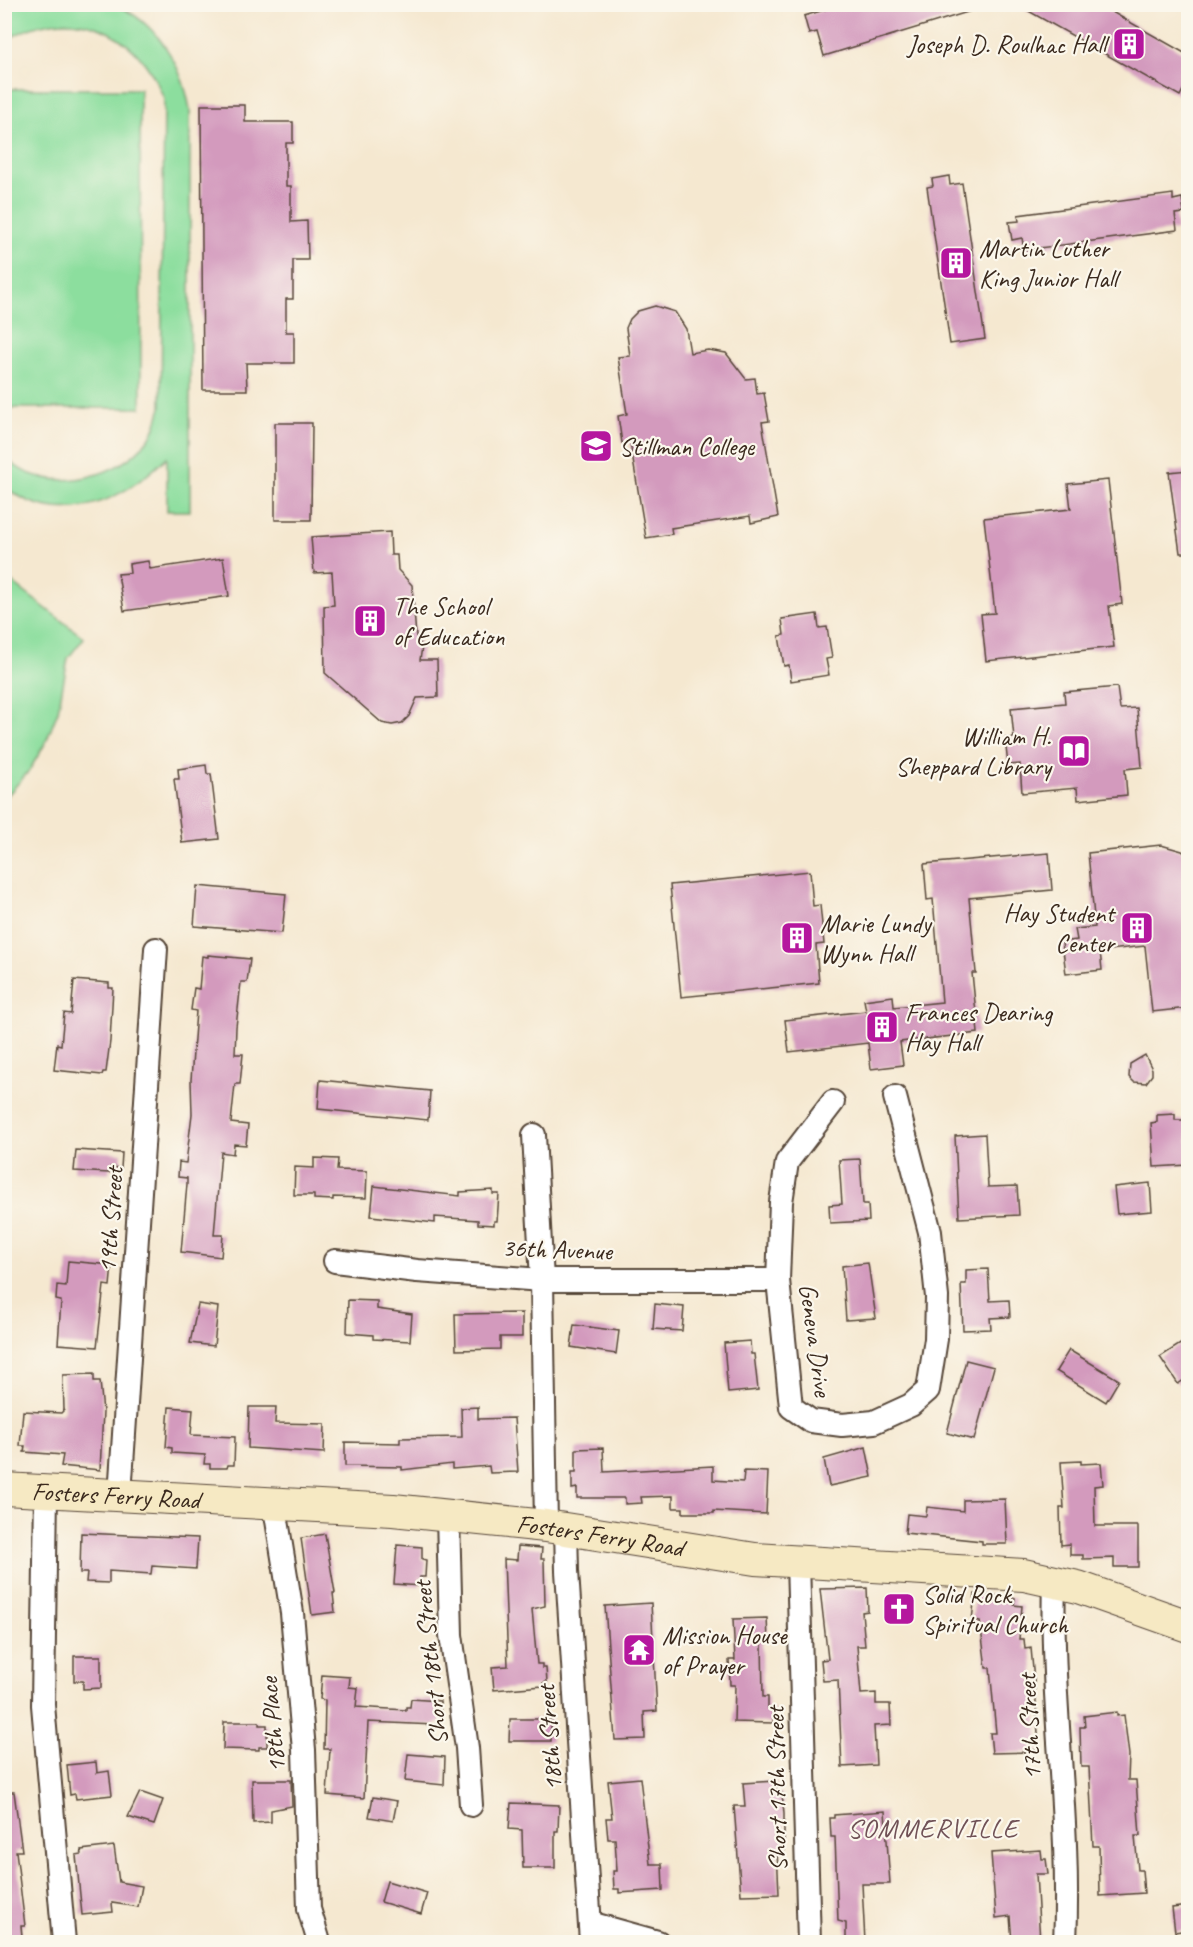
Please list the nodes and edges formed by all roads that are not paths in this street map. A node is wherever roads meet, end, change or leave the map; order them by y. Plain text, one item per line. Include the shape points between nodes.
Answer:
1 (156, 949) dead end
2 (895, 1097) dead end
3 (833, 1102) dead end
4 (534, 1135) dead end
5 (335, 1261) dead end
6 (542, 1280) junction
7 (778, 1280) junction
8 (4, 1489) edge
9 (46, 1491) junction
10 (120, 1495) junction
11 (274, 1502) junction
12 (448, 1515) junction
13 (556, 1527) junction
14 (798, 1562) junction
15 (1053, 1580) junction
16 (1188, 1626) edge
17 (471, 1805) dead end
18 (591, 1933) edge
19 (64, 1942) edge
20 (319, 1942) edge
21 (658, 1942) edge
22 (809, 1942) edge
23 (1065, 1942) edge

1 - 10 street, 19th Street
2 - 7 street, Geneva Drive via 930,1232 937,1297 936,1339 928,1390 911,1405 874,1422 843,1425 811,1421 791,1407
3 - 7 street, Geneva Drive via 786,1162
4 - 6 street, 18th Street
5 - 6 street, 36th Avenue
6 - 7 street, 36th Avenue
6 - 13 street, 18th Street
8 - 9 street, Fosters Ferry Road
9 - 10 street, Fosters Ferry Road
9 - 19 street via 43,1705
10 - 11 street, Fosters Ferry Road
11 - 12 street, Fosters Ferry Road
11 - 20 street, 18th Place via 292,1613 303,1739 309,1910
12 - 13 street, Fosters Ferry Road
12 - 17 street, Short 18th Street via 451,1635
13 - 14 street, Fosters Ferry Road via 713,1553
13 - 18 street, 18th Street via 569,1604
14 - 15 street, Fosters Ferry Road
14 - 22 street, Short 17th Street
15 - 16 street, Fosters Ferry Road
15 - 23 street, 17th Street via 1057,1728 1068,1889
18 - 21 street

